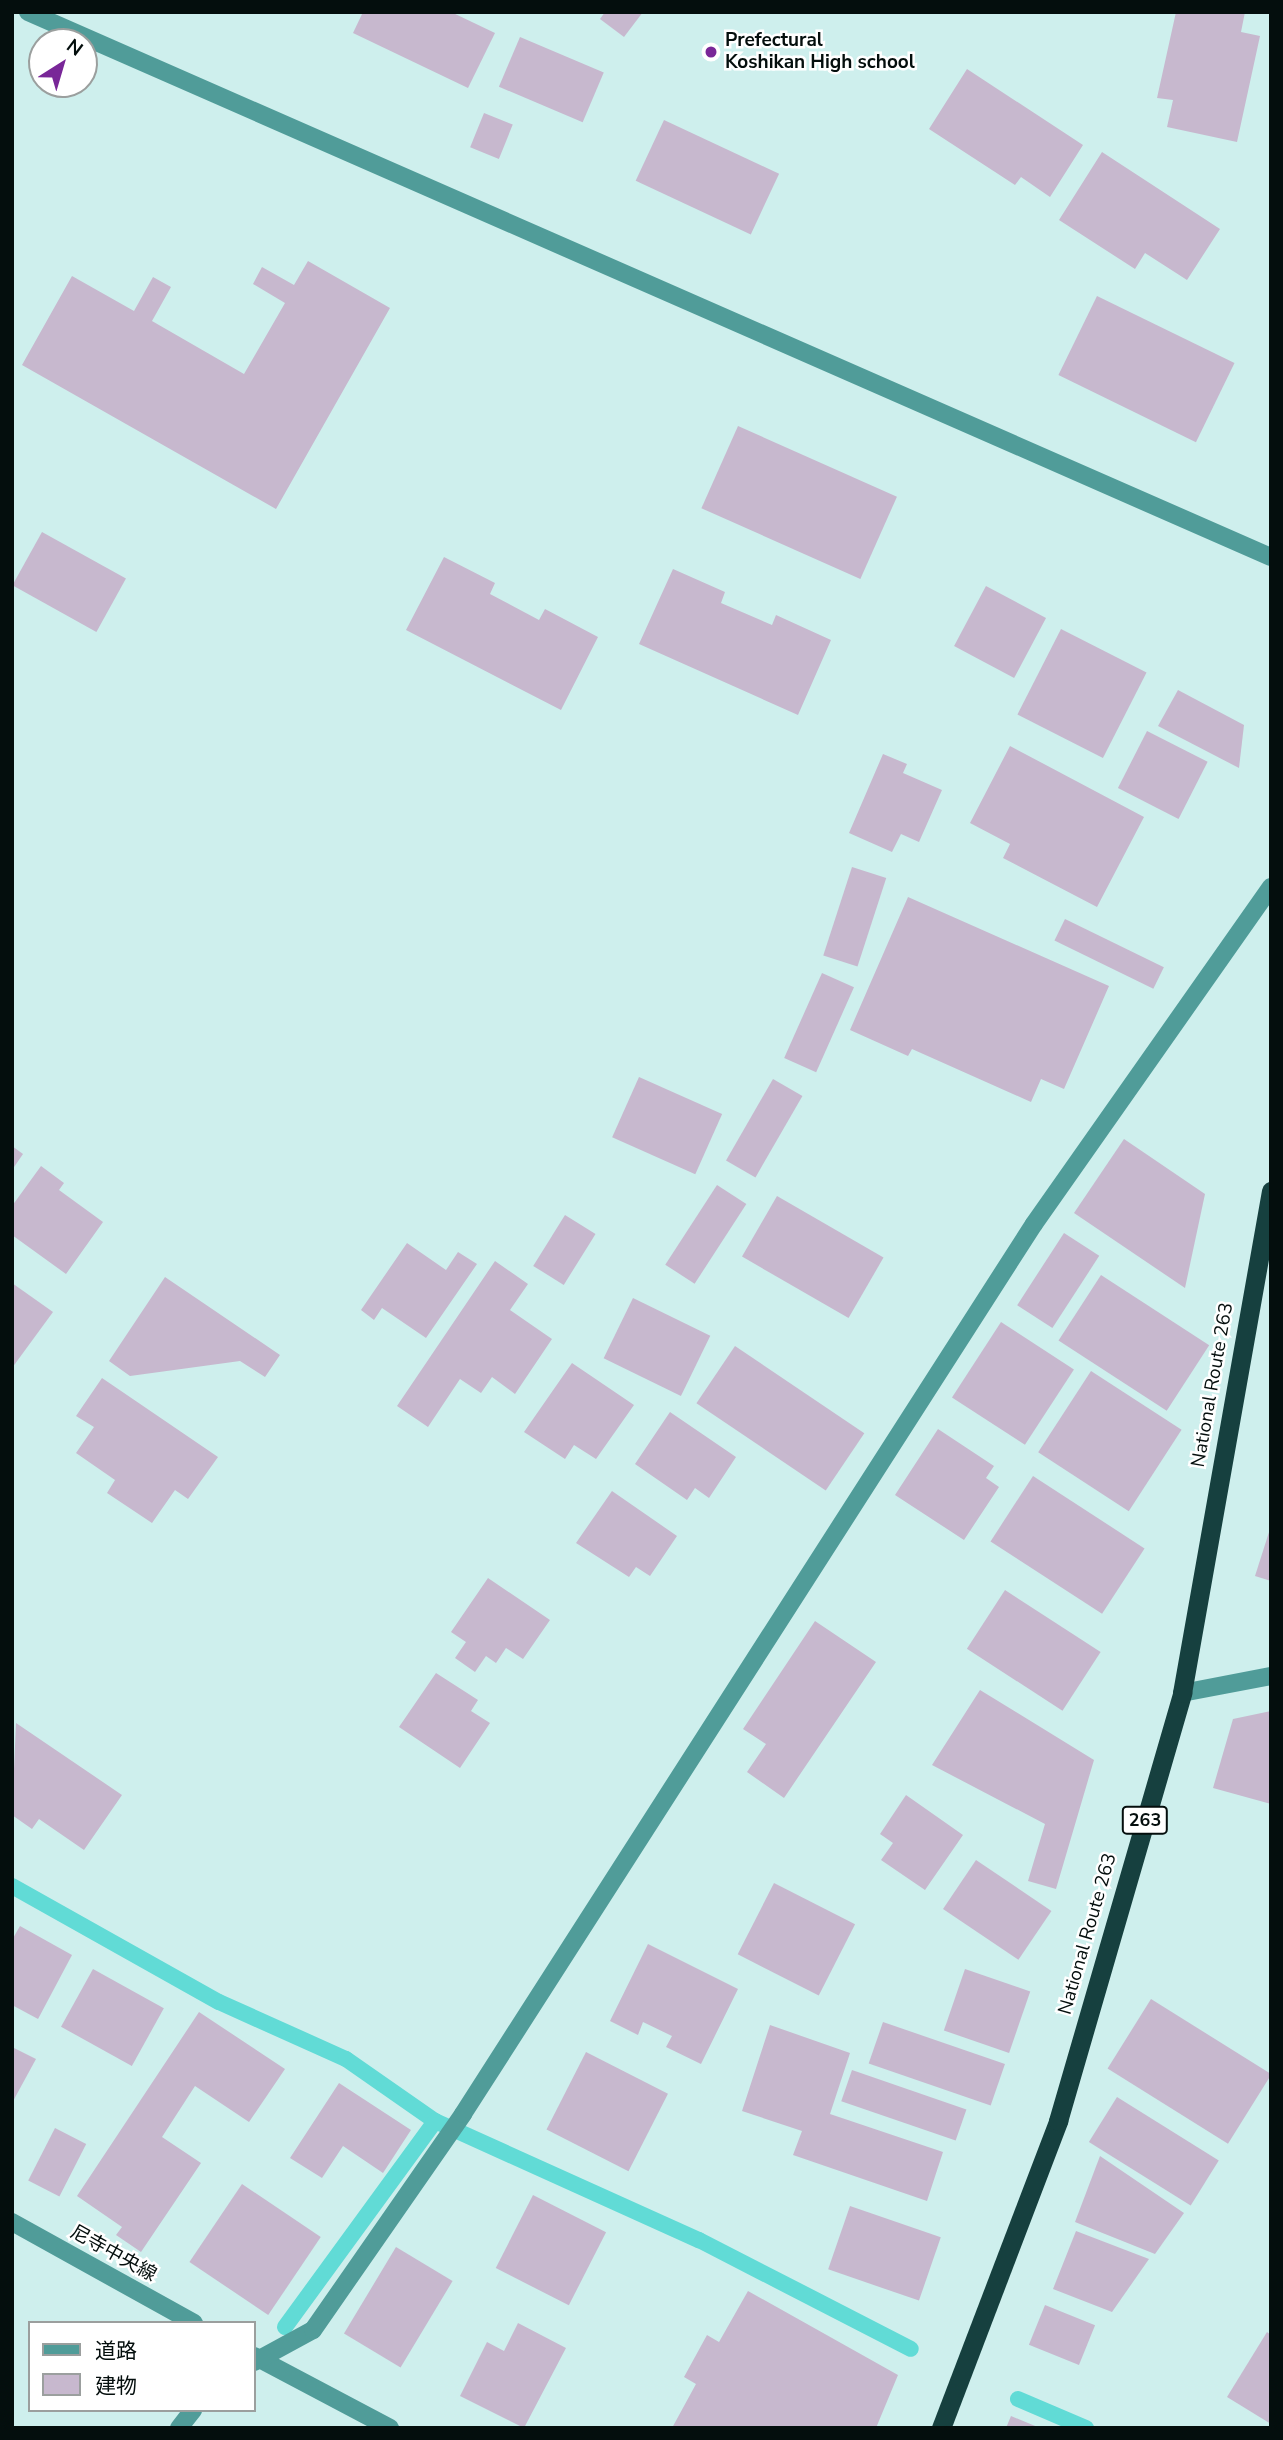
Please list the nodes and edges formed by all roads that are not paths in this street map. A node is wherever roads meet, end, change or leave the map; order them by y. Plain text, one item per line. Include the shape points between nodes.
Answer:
1 (28, 12) edge
2 (1271, 557) edge
3 (1271, 887) edge
4 (1271, 1191) edge
5 (1271, 1676) edge
6 (1182, 1693) junction
7 (12, 2222) edge
8 (190, 2321) edge
9 (256, 2359) edge
10 (192, 2412) edge
11 (179, 2428) edge
12 (390, 2428) edge
13 (941, 2428) edge

1 - 2 street
3 - 9 street via 1027,1236 440,2148 313,2330
4 - 6 highway, National Route 263 / 263
5 - 6 street
6 - 13 highway, National Route 263 / 263 via 1058,2121
7 - 8 street, 尼寺中央線
9 - 12 street
10 - 11 street

